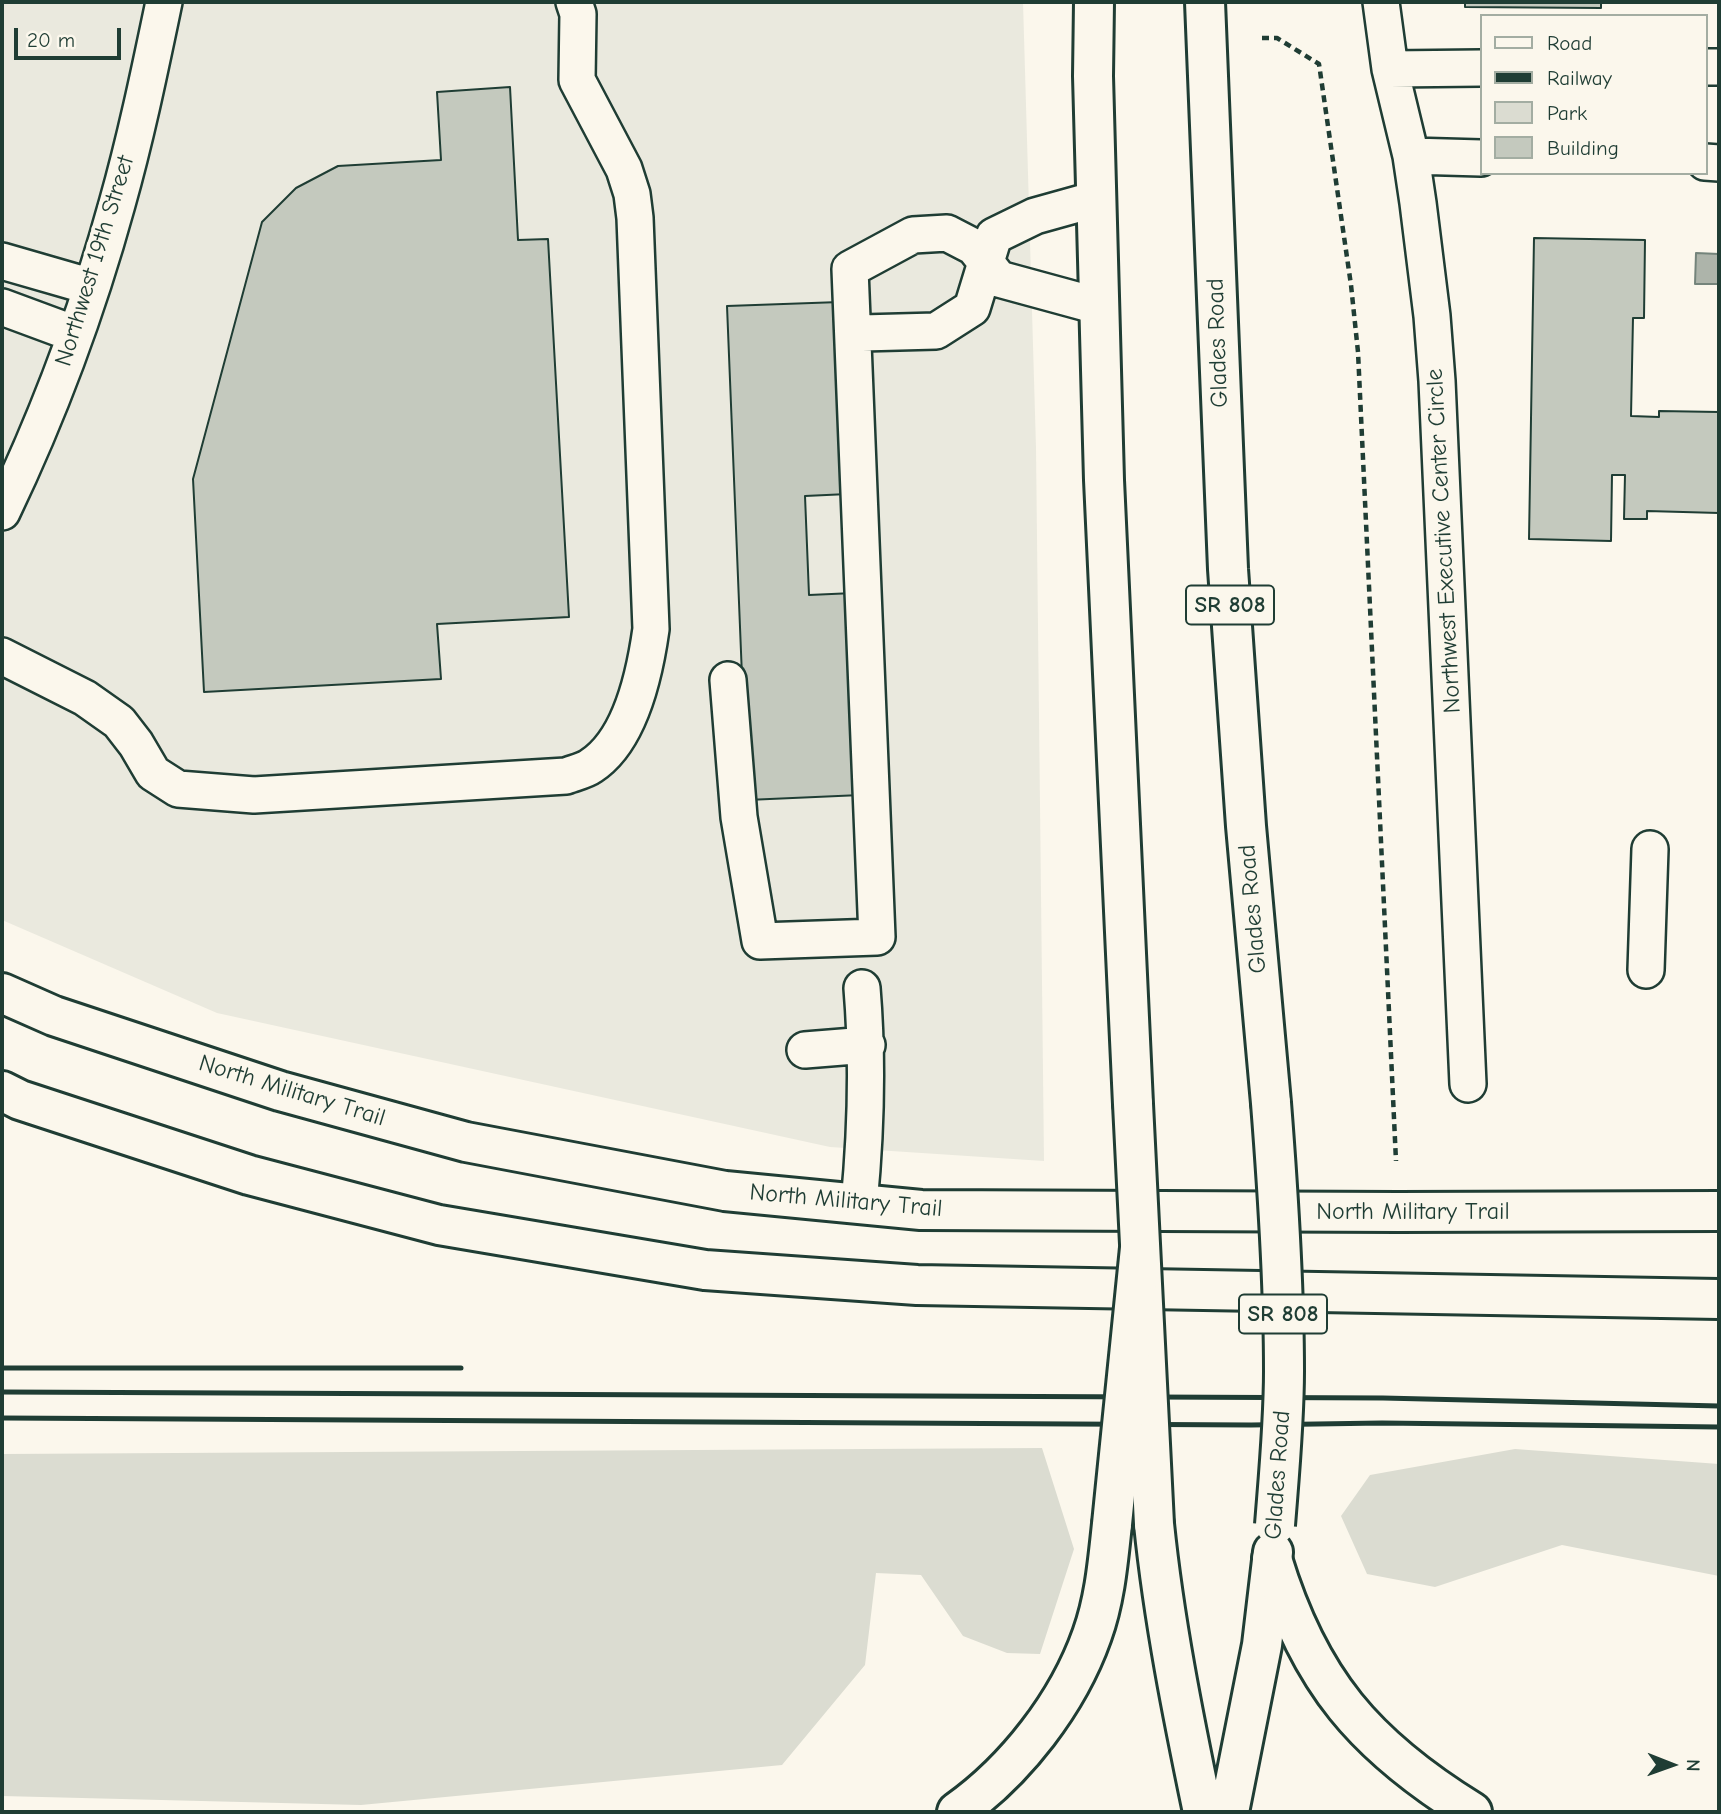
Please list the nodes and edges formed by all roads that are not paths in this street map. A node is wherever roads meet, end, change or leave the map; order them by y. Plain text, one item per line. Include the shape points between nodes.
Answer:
1 (164, 2) edge
2 (574, 2) edge
3 (1094, 2) edge
4 (1205, 2) edge
5 (1381, 2) edge
6 (1480, 68) edge
7 (1390, 69) junction
8 (1412, 156) junction
9 (1480, 158) edge
10 (1096, 200) junction
11 (2, 261) edge
12 (993, 272) junction
13 (92, 288) junction
14 (1098, 306) junction
15 (2, 307) edge
16 (862, 332) dead end
17 (75, 334) junction
18 (2, 513) edge
19 (2, 656) edge
20 (729, 680) dead end
21 (1650, 849) dead end
22 (1646, 970) dead end
23 (862, 988) dead end
24 (2, 993) edge
25 (867, 1045) junction
26 (805, 1050) dead end
27 (1468, 1084) dead end
28 (2, 1091) edge
29 (859, 1204) junction
30 (1719, 1210) edge
31 (1140, 1248) junction
32 (1719, 1299) edge
33 (1274, 1542) junction
34 (957, 1812) edge
35 (1203, 1812) edge
36 (1228, 1812) edge
37 (1472, 1812) edge

1 - 13 street, Northwest 19th Street via 118,202
2 - 19 street via 578,14 576,80 624,169 635,230 651,629 645,673 616,740 591,766 566,776 254,794 178,789 153,774 119,723 85,698
3 - 10 main road
4 - 33 main road, Glades Road / SR 808, bridge via 1228,569 1278,1194 1284,1371
5 - 7 street, Northwest Executive Center Circle
6 - 7 street
7 - 8 street, Northwest Executive Center Circle
8 - 9 street
8 - 27 street, Northwest Executive Center Circle via 1437,381
10 - 12 street via 1035,216 994,236
10 - 14 main road
11 - 13 street
12 - 14 street
12 - 16 street via 972,308 936,331
12 - 20 street via 974,247 947,233 913,235 850,269 877,937 760,940 739,817
13 - 17 street, Northwest 19th Street
14 - 31 main road, bridge
15 - 17 street
17 - 18 street, Northwest 19th Street
21 - 22 street
23 - 25 street
24 - 29 main road, North Military Trail via 54,1016 280,1091 466,1142 725,1191
25 - 26 street
25 - 29 street
28 - 32 main road via 249,1175 439,1225 705,1270 917,1284
29 - 30 main road, North Military Trail via 921,1210
31 - 34 main road, bridge via 1105,1582 1093,1633 1073,1677 1044,1722 1010,1765
31 - 35 main road, bridge via 1154,1524 1178,1689
33 - 36 main road, Glades Road / SR 808 via 1257,1671
33 - 37 main road via 1289,1611 1335,1694 1387,1751

